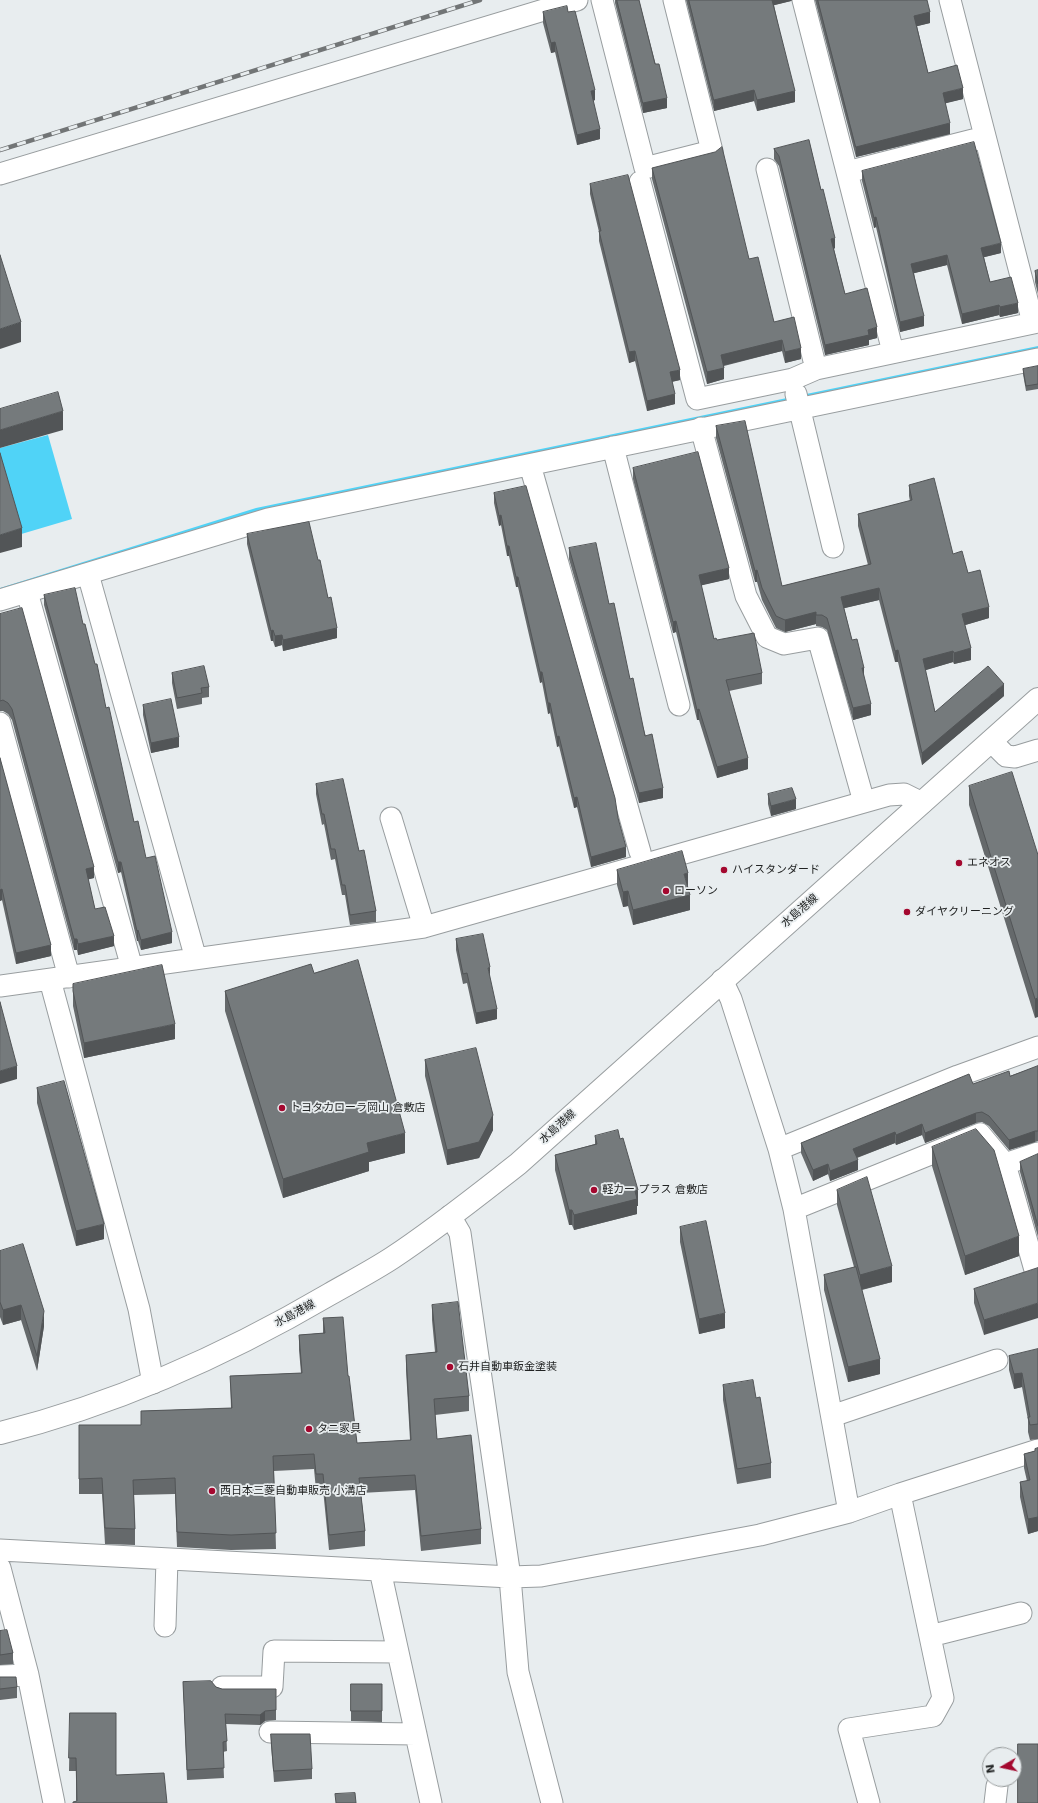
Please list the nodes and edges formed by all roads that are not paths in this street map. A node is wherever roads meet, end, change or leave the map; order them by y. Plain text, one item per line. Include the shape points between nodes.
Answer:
1 (577, 0) edge
2 (602, 0) edge
3 (674, 0) edge
4 (803, 0) edge
5 (950, 0) edge
6 (985, 137) junction
7 (767, 170) dead end
8 (847, 172) junction
9 (0, 174) edge
10 (640, 182) dead end
11 (1036, 322) edge
12 (893, 352) junction
13 (1038, 359) edge
14 (816, 369) junction
15 (796, 395) junction
16 (701, 428) junction
17 (613, 447) junction
18 (530, 465) junction
19 (833, 547) dead end
20 (88, 574) junction
21 (27, 592) junction
22 (0, 600) edge
23 (1038, 699) edge
24 (679, 705) dead end
25 (0, 723) edge
26 (991, 741) junction
27 (1038, 750) edge
28 (864, 802) junction
29 (922, 803) junction
30 (391, 818) dead end
31 (640, 852) dead end
32 (424, 927) junction
33 (196, 959) junction
34 (132, 968) junction
35 (59, 978) junction
36 (722, 980) junction
37 (0, 986) edge
38 (1038, 1047) edge
39 (779, 1149) junction
40 (1038, 1153) edge
41 (1005, 1164) junction
42 (794, 1209) junction
43 (450, 1216) junction
44 (1038, 1270) edge
45 (996, 1360) dead end
46 (153, 1383) junction
47 (832, 1416) junction
48 (0, 1433) edge
49 (1038, 1450) edge
50 (900, 1494) junction
51 (849, 1512) junction
52 (0, 1550) edge
53 (167, 1559) junction
54 (0, 1568) edge
55 (380, 1570) junction
56 (510, 1577) junction
57 (1021, 1613) dead end
58 (165, 1626) dead end
59 (930, 1636) junction
60 (398, 1652) junction
61 (28, 1675) junction
62 (0, 1676) edge
63 (222, 1687) edge
64 (270, 1732) dead end
65 (416, 1734) junction
66 (54, 1803) edge
67 (430, 1803) edge
68 (552, 1803) edge
69 (869, 1803) edge

1 - 9 street
2 - 3 street via 645,168 712,151
4 - 8 street
5 - 6 street
6 - 8 street
6 - 11 street
7 - 14 street
8 - 12 street
10 - 15 street via 697,399
11 - 12 street
12 - 14 street
13 - 15 street
14 - 15 street
15 - 16 street
15 - 19 street
16 - 17 street
16 - 28 street via 746,596 767,637 784,644 818,638
17 - 18 street
17 - 24 street
18 - 20 street via 268,519
18 - 31 street
20 - 21 street
20 - 33 street
21 - 22 street
21 - 34 street
23 - 26 main road, 水島港線
25 - 35 street
26 - 27 street via 1006,756
26 - 29 main road, 水島港線
28 - 29 street via 904,794
28 - 32 street
29 - 36 main road, 水島港線
30 - 32 street
32 - 33 street
33 - 34 street
34 - 35 street
35 - 37 street
35 - 46 street via 139,1309
36 - 39 street via 731,999
36 - 43 main road, 水島港線 via 518,1164
38 - 39 street via 958,1076
39 - 42 street
40 - 41 street
41 - 42 street via 980,1134
41 - 44 street via 1035,1270
42 - 47 street
43 - 46 main road, 水島港線 via 392,1258 306,1308 212,1358
43 - 56 street via 460,1233
45 - 47 street
46 - 48 main road, 水島港線 via 75,1411
47 - 51 street
49 - 50 street
50 - 51 street
50 - 59 street
51 - 56 street via 753,1536 541,1576
52 - 53 street
53 - 55 street
53 - 58 street
54 - 61 street
55 - 56 street
55 - 60 street
56 - 68 street via 518,1672
57 - 59 street
59 - 69 street via 943,1698 933,1716 849,1728
60 - 63 street via 274,1651 272,1688
60 - 65 street
61 - 62 street
61 - 66 street
64 - 65 street
65 - 67 street

